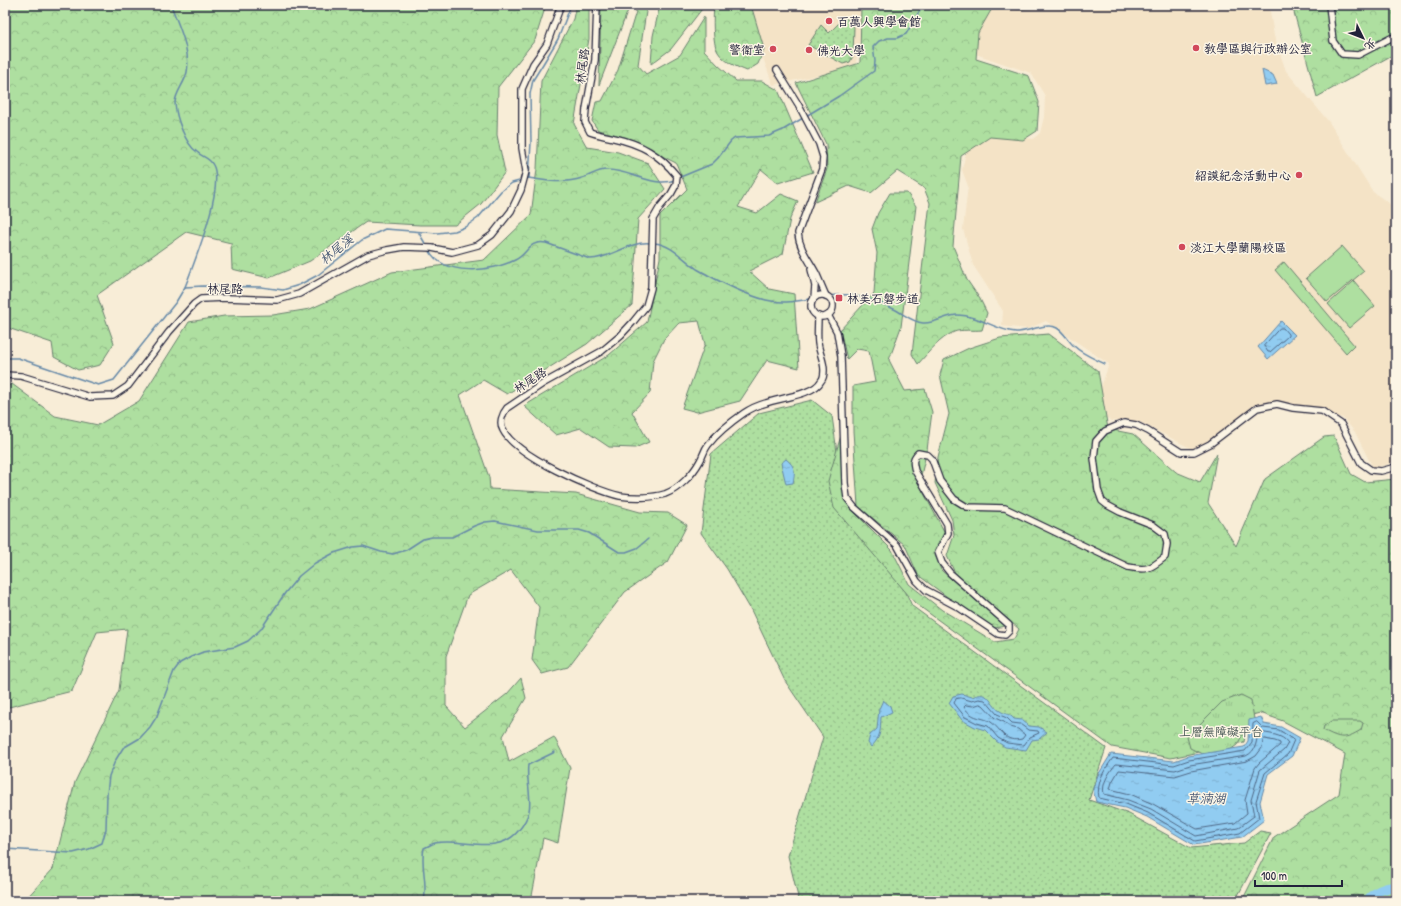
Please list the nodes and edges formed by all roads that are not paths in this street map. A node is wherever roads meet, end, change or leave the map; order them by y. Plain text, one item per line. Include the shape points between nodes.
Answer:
1 (561, 5) edge
2 (597, 5) edge
3 (1329, 5) edge
4 (1396, 39) edge
5 (777, 70) dead end
6 (810, 266) junction
7 (826, 296) junction
8 (814, 298) junction
9 (828, 315) junction
10 (818, 316) junction
11 (5, 375) edge
12 (1396, 467) edge

1 - 11 street, 林尾路 via 547,44 533,64 522,89 522,148 526,171 521,190 511,211 492,234 478,245 452,252 404,247 368,255 299,294 278,300 201,299 169,332 128,386 113,396 90,397 21,376
2 - 10 street, 林尾路 via 596,60 585,122 590,132 640,145 654,153 677,176 676,185 653,219 651,288 646,306 625,331 602,351 544,383 507,408 502,414 501,421 507,437 544,464 620,496 645,497 665,494 690,475 700,462 707,446 727,425 746,412 766,403 813,389 821,382 824,370 818,343
3 - 4 street via 1333,41 1342,54 1358,55 1391,38
5 - 6 street via 798,104 823,157 822,169 798,233
6 - 7 street
6 - 8 street via 815,286
7 - 8 street
7 - 9 street via 833,306
8 - 10 street via 811,308
9 - 10 street
9 - 12 street via 837,332 842,356 847,498 897,545 917,581 926,590 958,607 998,634 1005,635 1009,631 1009,625 942,563 938,552 948,533 947,524 915,471 913,461 918,453 928,454 943,487 954,500 967,507 1005,508 1128,567 1142,570 1155,566 1165,558 1167,544 1165,534 1153,525 1120,512 1102,501 1094,458 1096,441 1105,431 1116,426 1124,423 1136,425 1148,430 1180,452 1194,452 1210,444 1257,408 1277,404 1322,411 1341,424 1361,463 1371,470 1381,471

